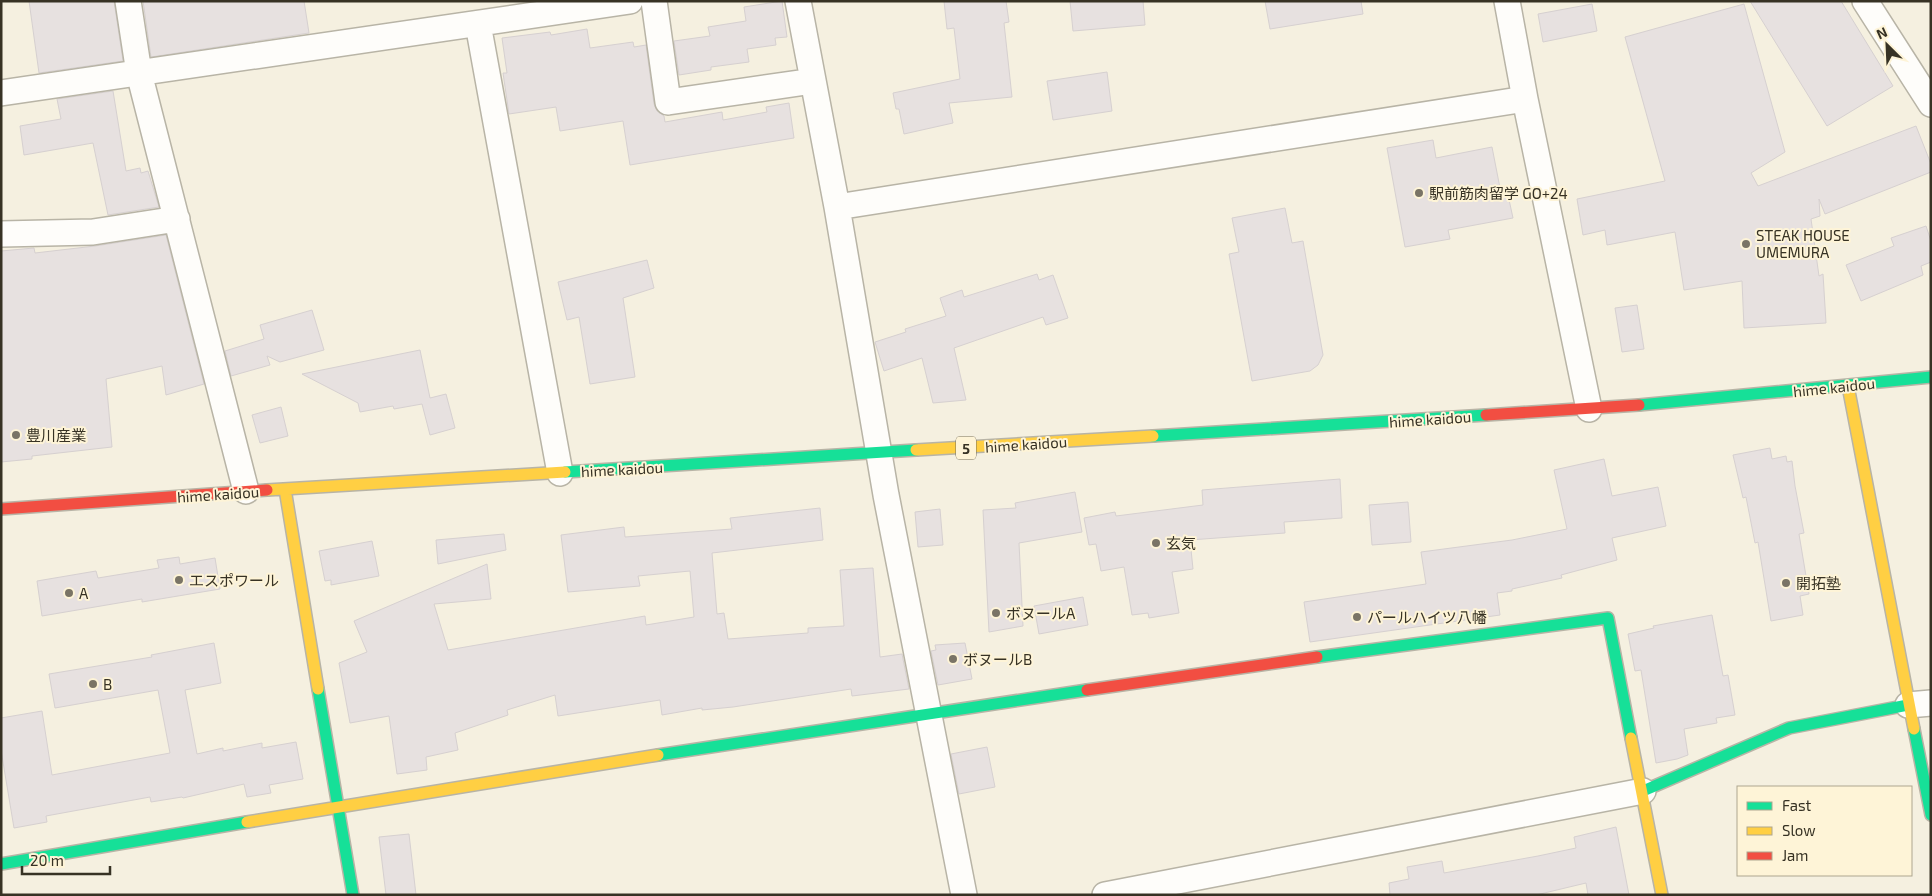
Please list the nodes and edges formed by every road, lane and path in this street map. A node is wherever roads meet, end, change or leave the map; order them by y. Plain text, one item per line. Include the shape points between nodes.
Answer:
1 (128, 1) edge
2 (630, 1) edge
3 (654, 1) edge
4 (798, 1) edge
5 (1507, 1) edge
6 (1865, 1) edge
7 (478, 24) junction
8 (139, 73) junction
9 (813, 81) junction
10 (1, 93) edge
11 (1525, 99) junction
12 (1931, 104) edge
13 (837, 207) junction
14 (176, 219) junction
15 (1, 234) edge
16 (1931, 377) edge
17 (1848, 386) junction
18 (1589, 409) junction
19 (879, 453) junction
20 (560, 473) junction
21 (285, 489) junction
22 (246, 492) junction
23 (1, 509) edge
24 (1920, 704) edge
25 (929, 712) junction
26 (1643, 791) junction
27 (338, 806) junction
28 (1931, 815) edge
29 (1, 864) edge
30 (353, 895) edge
31 (964, 895) edge
32 (1105, 895) edge
33 (1662, 895) edge

1 - 8 street
2 - 7 street
3 - 9 street via 668,102
4 - 9 street
5 - 11 street
6 - 12 street
7 - 8 street
7 - 20 street
8 - 10 street
8 - 14 street
9 - 13 street
11 - 13 street
11 - 18 street
13 - 19 street
14 - 15 street via 93,232
14 - 22 street
16 - 17 street, hime kaidou / 5
17 - 18 street, hime kaidou / 5
17 - 24 street
18 - 19 street, hime kaidou / 5
19 - 20 street, hime kaidou / 5
19 - 25 street
20 - 21 street, hime kaidou / 5
21 - 22 street, hime kaidou / 5
21 - 27 street
22 - 23 street, hime kaidou / 5
24 - 26 street via 1789,728
24 - 28 street
25 - 26 street via 1608,618
25 - 27 street
25 - 31 street
26 - 32 street
26 - 33 street
27 - 29 street
27 - 30 street

